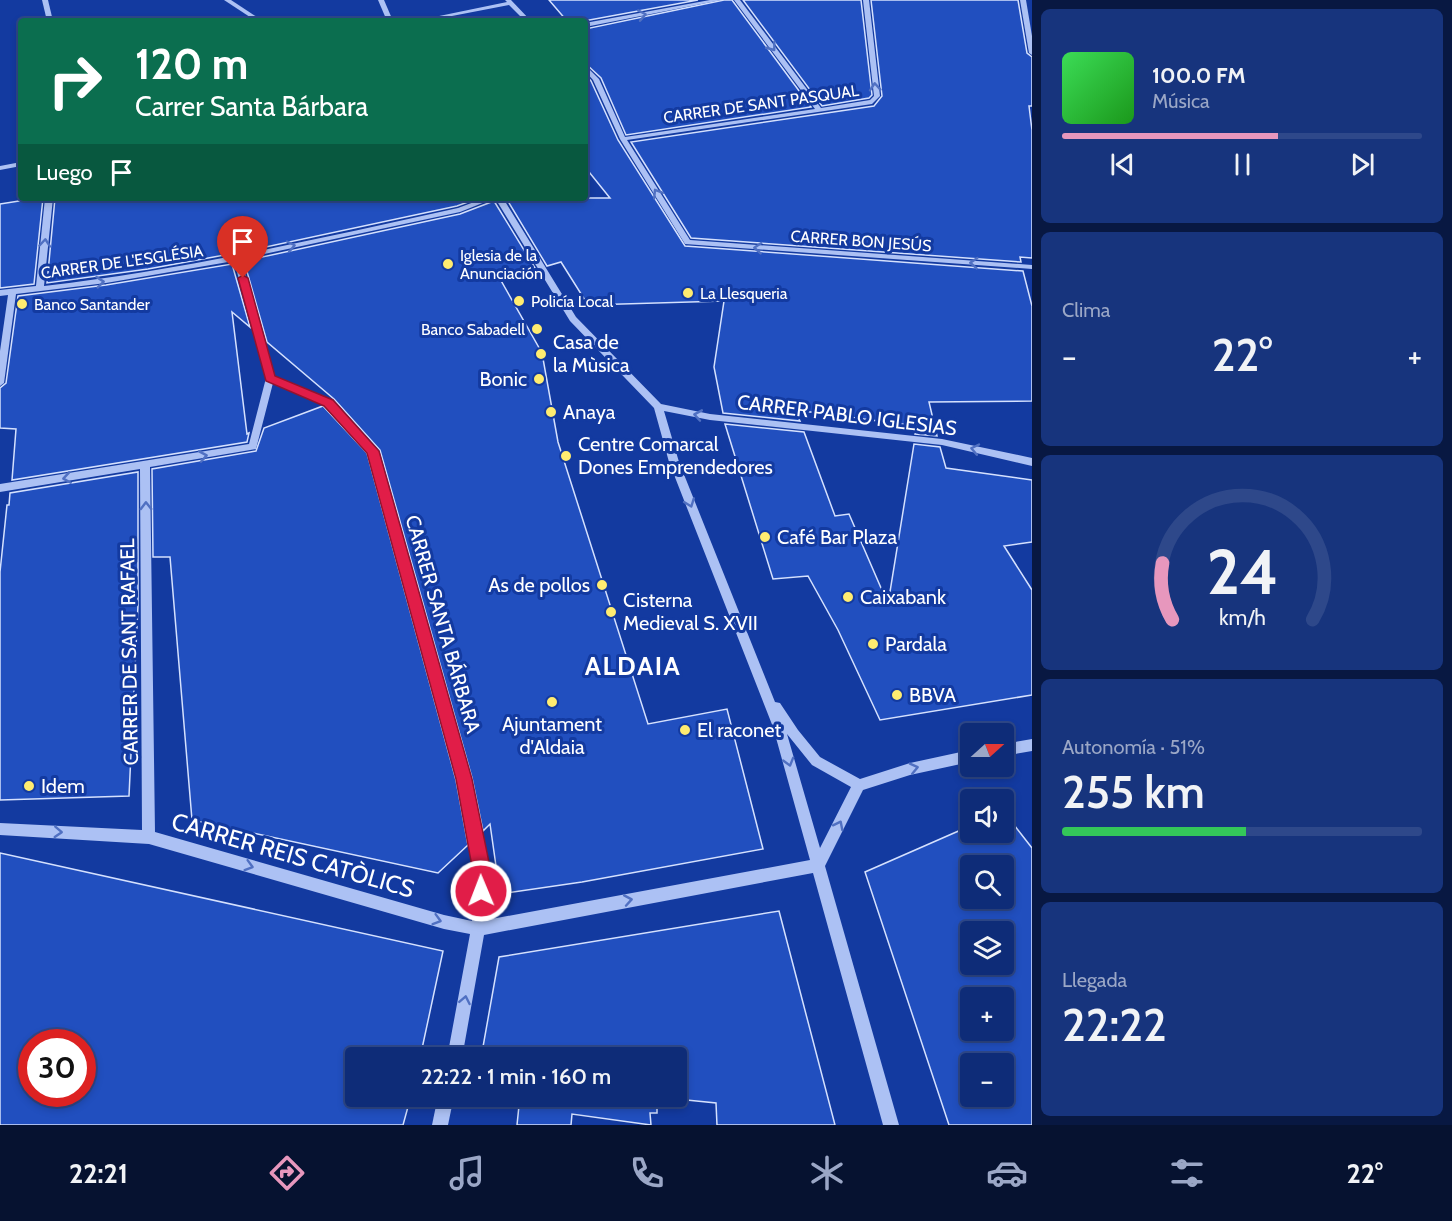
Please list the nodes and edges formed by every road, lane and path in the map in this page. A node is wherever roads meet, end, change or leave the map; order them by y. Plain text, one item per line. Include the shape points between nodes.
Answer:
1 (45, 0) edge
2 (227, 0) edge
3 (381, 0) edge
4 (719, 0) edge
5 (737, 0) edge
6 (866, 0) edge
7 (1023, 0) edge
8 (509, 2) edge
9 (49, 18) edge
10 (255, 18) edge
11 (389, 18) edge
12 (432, 18) edge
13 (525, 18) edge
14 (588, 25) edge
15 (1032, 53) edge
16 (588, 70) edge
17 (820, 111) junction
18 (623, 139) junction
19 (18, 165) edge
20 (0, 168) edge
21 (49, 201) edge
22 (484, 201) edge
23 (501, 201) edge
24 (237, 258) junction
25 (1032, 267) edge
26 (40, 287) junction
27 (12, 292) junction
28 (0, 293) edge
29 (270, 378) junction
30 (0, 383) edge
31 (658, 407) junction
32 (1032, 462) edge
33 (145, 466) junction
34 (0, 488) edge
35 (762, 688) junction
36 (1032, 745) edge
37 (1014, 748) edge
38 (960, 758) edge
39 (859, 785) junction
40 (0, 829) edge
41 (149, 837) junction
42 (818, 866) junction
43 (478, 929) junction
44 (456, 1047) edge
45 (444, 1107) edge
46 (440, 1125) edge
47 (891, 1125) edge

1 - 9 street
2 - 10 street
3 - 11 street
14 -> 4 street
5 -> 17 street
17 -> 6 street, CARRER DE SANT PASQUAL via 872,102 877,96
7 - 15 street
8 - 12 street
8 - 13 street
16 - 18 street via 596,79
17 - 18 street, CARRER DE SANT PASQUAL
25 -> 18 street, CARRER BON JESÚS via 688,242
19 - 20 street
26 -> 21 street
24 -> 22 street, CARRER DE L'ESGLÉSIA via 460,210
23 - 31 street via 573,319
26 -> 24 street, CARRER DE L'ESGLÉSIA via 106,281
24 - 29 street
26 - 27 street, CARRER DE L'ESGLÉSIA
27 - 28 street, CARRER DE L'ESGLÉSIA
27 - 30 street
33 -> 29 street via 253,447
29 - 43 street, CARRER SANTA BÁRBARA via 328,403 373,451 464,779 482,872
32 -> 31 street, CARRER PABLO IGLESIAS via 942,442 710,417
31 -> 35 street via 674,462
33 -> 34 street
41 -> 33 street, CARRER DE SANT RAFAEL
35 - 39 street via 816,761
35 -> 42 street via 779,727
36 - 37 street
39 -> 38 street
42 -> 39 street
40 -> 41 street, CARRER REIS CATÒLICS
41 -> 43 street, CARRER REIS CATÒLICS
43 -> 42 street, CARRER REIS CATÒLICS
42 - 47 street
44 -> 43 street, CARRER SANTA BÁRBARA
45 - 46 street

